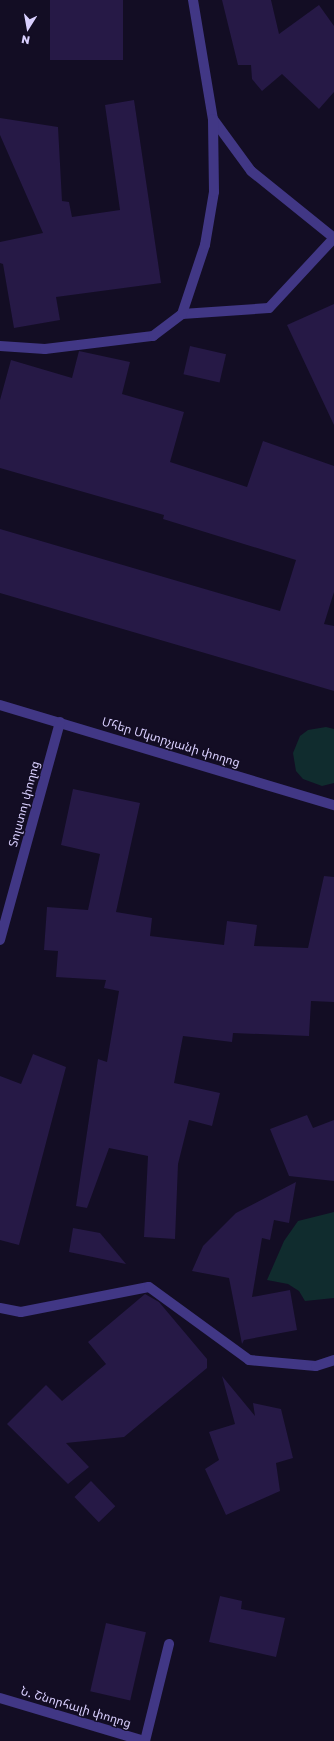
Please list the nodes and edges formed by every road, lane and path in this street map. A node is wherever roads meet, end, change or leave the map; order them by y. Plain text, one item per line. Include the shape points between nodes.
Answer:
1 (194, 0) edge
2 (213, 119) junction
3 (334, 238) edge
4 (182, 314) junction
5 (0, 346) edge
6 (0, 705) edge
7 (60, 722) junction
8 (334, 805) edge
9 (0, 940) edge
10 (0, 1308) edge
11 (334, 1360) edge
12 (169, 1644) dead end
13 (0, 1698) edge
14 (144, 1741) edge

1 - 2 street
2 - 3 street via 251,171
2 - 4 street via 214,192 205,245
3 - 4 street via 269,308
4 - 5 street via 153,336 46,349
6 - 7 street, Մհեր Մկտրչյանի փողոց
7 - 8 street, Մհեր Մկտրչյանի փողոց
7 - 9 street, Տոլստոյ փողոց
10 - 11 street via 21,1312 149,1287 249,1360 316,1366
12 - 14 street
13 - 14 street, Ն. Շնորհալի փողոց

